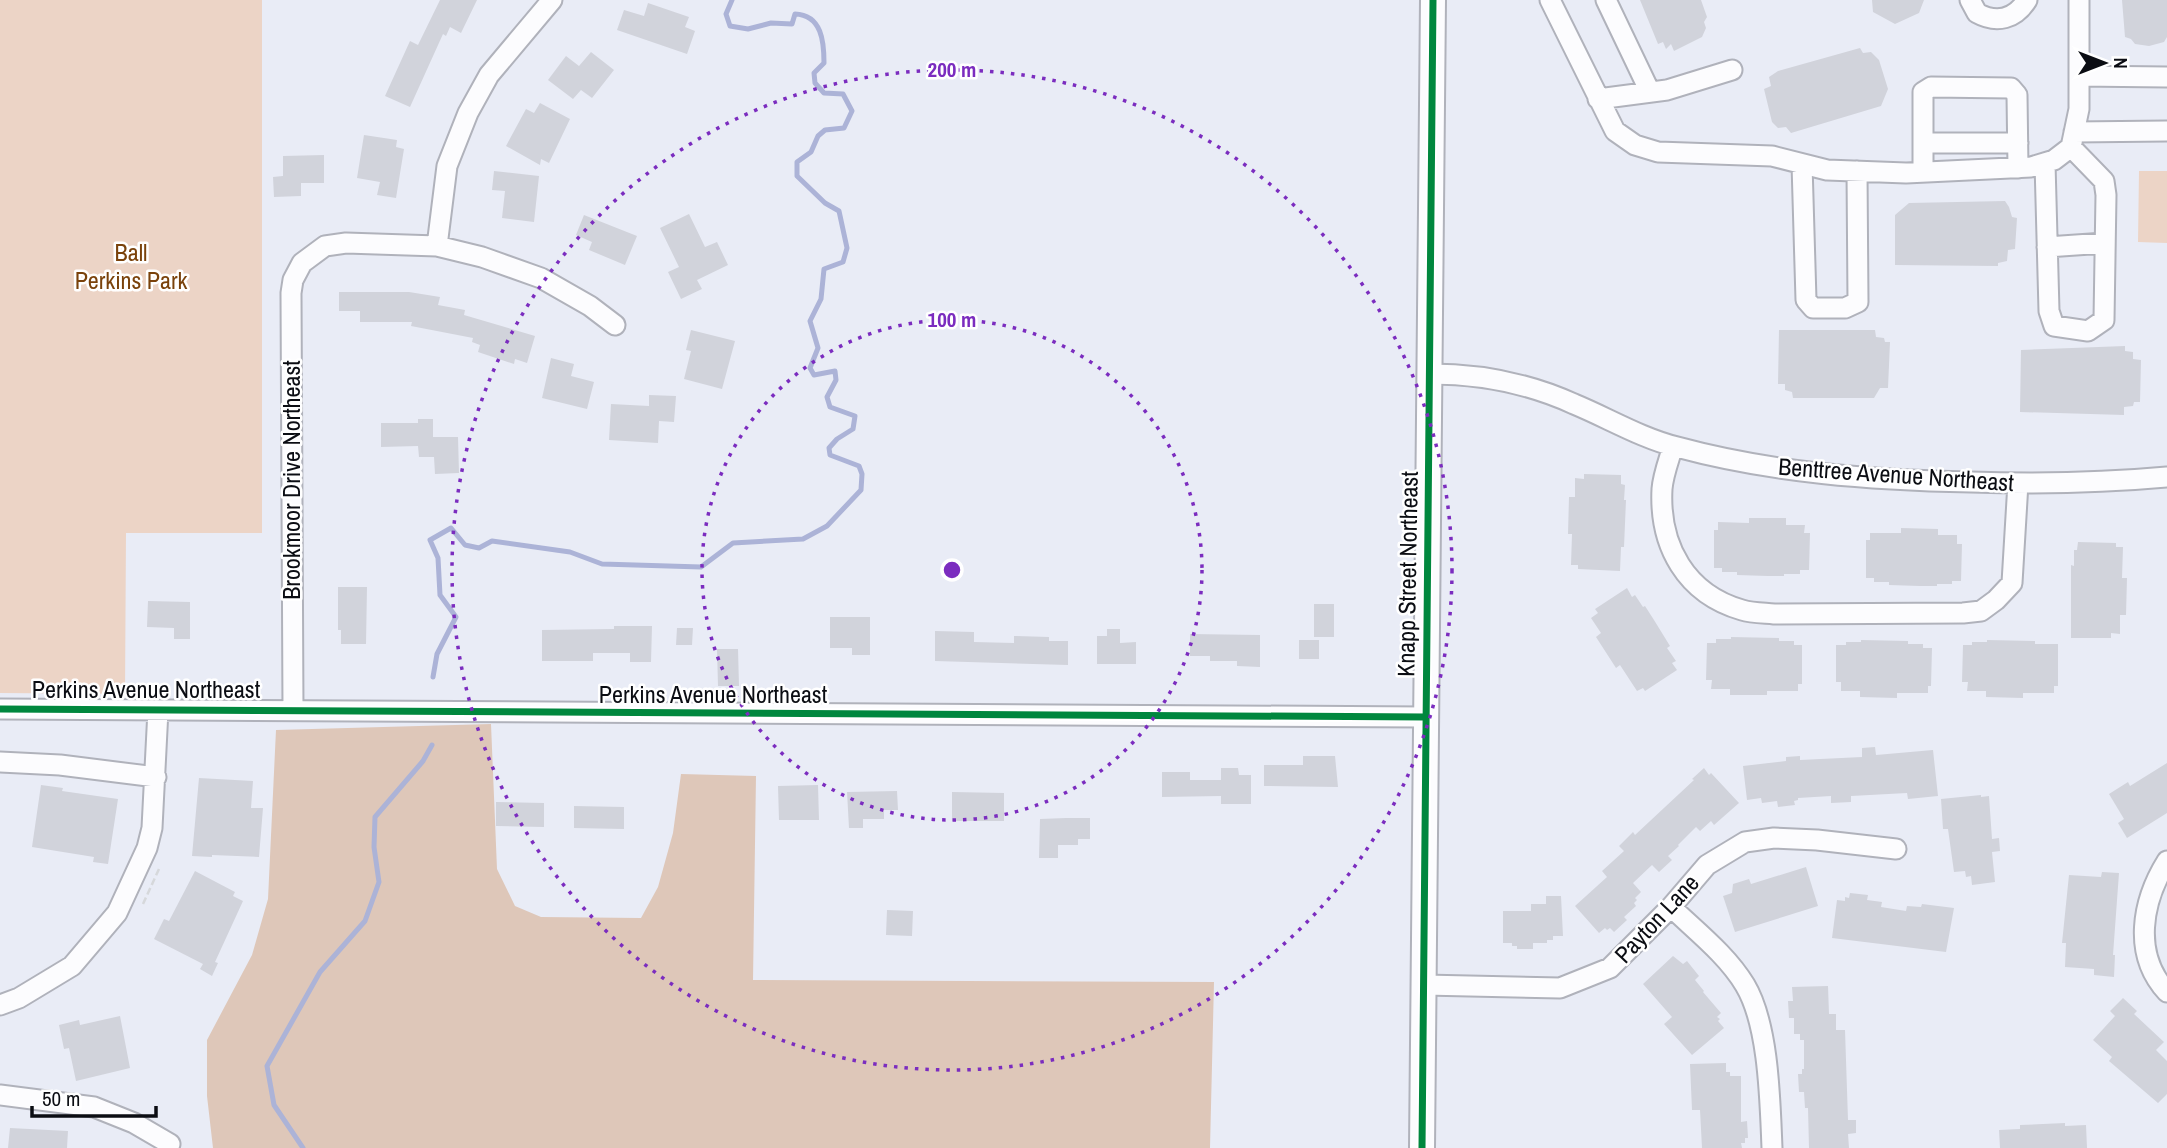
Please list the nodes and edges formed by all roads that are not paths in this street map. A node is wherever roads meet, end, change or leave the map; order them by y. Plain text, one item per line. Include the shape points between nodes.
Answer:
1 (552, 0) edge
2 (1433, 0) edge
3 (1550, 0) edge
4 (1606, 0) edge
5 (1970, 0) edge
6 (2027, 0) edge
7 (2080, 0) edge
8 (1732, 70) dead end
9 (2079, 76) junction
10 (2167, 77) edge
11 (1650, 92) junction
12 (1598, 99) junction
13 (2167, 131) edge
14 (2072, 139) junction
15 (1923, 143) junction
16 (2018, 143) junction
17 (2045, 163) junction
18 (1802, 164) junction
19 (2018, 168) junction
20 (1857, 171) junction
21 (1923, 172) junction
22 (2105, 243) junction
23 (436, 246) junction
24 (2048, 247) junction
25 (615, 325) dead end
26 (1430, 374) junction
27 (1673, 446) junction
28 (2167, 477) edge
29 (2018, 483) junction
30 (0, 709) edge
31 (158, 710) junction
32 (293, 710) junction
33 (1426, 717) junction
34 (0, 762) edge
35 (156, 776) junction
36 (1896, 849) dead end
37 (2167, 861) edge
38 (1671, 907) junction
39 (1424, 985) junction
40 (2167, 992) edge
41 (0, 1005) edge
42 (0, 1095) edge
43 (170, 1144) dead end
44 (1422, 1148) edge
45 (1772, 1148) edge

1 - 23 street via 489,75 468,113 447,166
2 - 26 main road, Knapp Street Northeast
3 - 12 street
4 - 11 street
5 - 6 street via 1977,13 1998,18 2016,15
7 - 9 street
8 - 11 street
9 - 10 street
9 - 14 street via 2079,109
11 - 12 street
12 - 18 street via 1615,131 1635,145 1658,152 1772,156
13 - 14 street
14 - 17 street
14 - 22 street via 2104,181
15 - 16 street
15 - 16 street via 1923,92 1931,87 2011,88 2017,95
15 - 21 street
16 - 19 street
17 - 19 street
17 - 24 street
18 - 20 street
18 - 20 street via 1806,300 1813,308 1844,308 1858,302
19 - 21 street
20 - 21 street
22 - 24 street
22 - 24 street via 2104,320 2088,331 2054,326 2049,311
23 - 25 street via 541,278
23 - 32 street, Brookmoor Drive Northeast via 335,244 309,256 297,271 291,293
26 - 27 street, Benttree Avenue Northeast via 1455,374 1536,389
26 - 33 main road, Knapp Street Northeast
27 - 29 street, Benttree Avenue Northeast via 1730,461 1816,474
27 - 29 street via 1662,488 1665,528 1676,560 1693,584 1744,611 1981,611 2012,583
28 - 29 street, Benttree Avenue Northeast
30 - 31 street, Perkins Avenue Northeast
31 - 32 street, Perkins Avenue Northeast
31 - 35 street
32 - 33 street, Perkins Avenue Northeast
33 - 39 main road, Knapp Street Northeast
34 - 35 street
35 - 41 street via 152,828 117,913 72,965
36 - 38 street, Payton Lane via 1800,839 1745,842 1707,865
37 - 40 street via 2152,888 2143,929 2145,953
38 - 39 street, Payton Lane via 1611,968 1560,988
38 - 45 street via 1725,959 1755,1007 1770,1102
39 - 44 main road, Knapp Street Northeast
42 - 43 street via 94,1107

